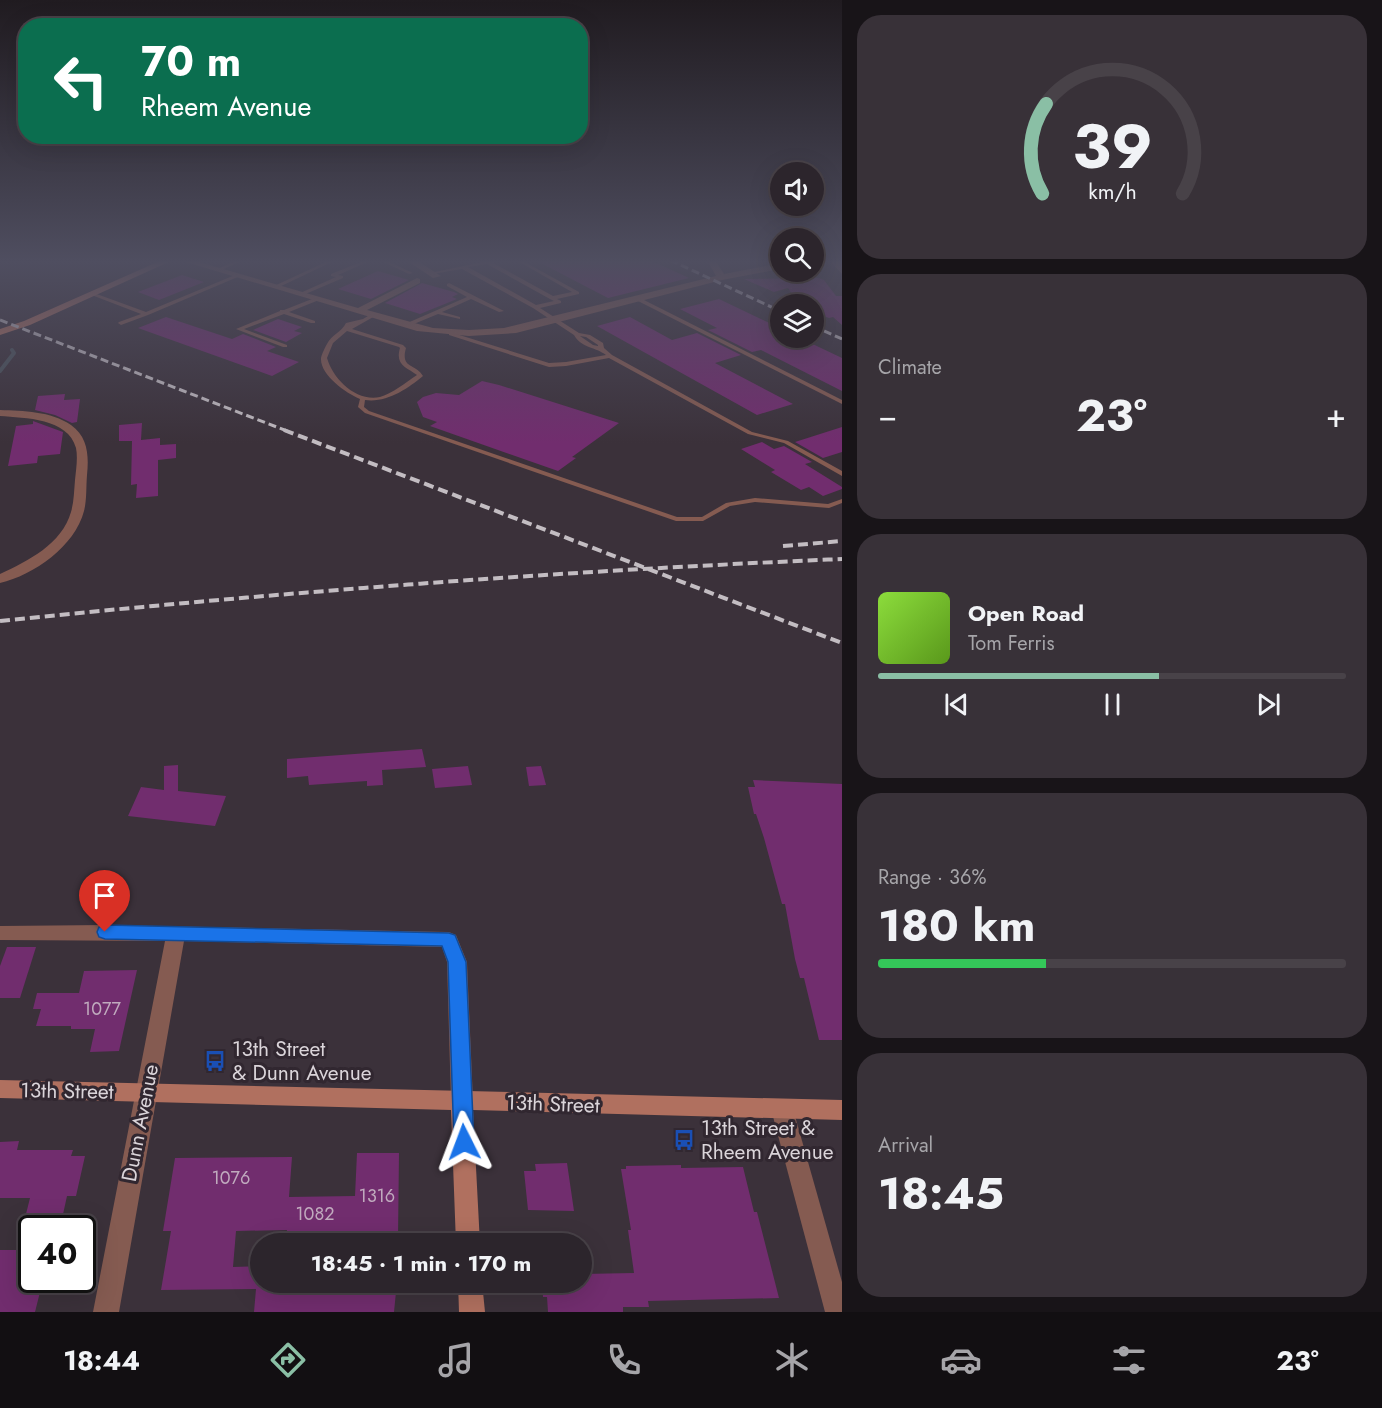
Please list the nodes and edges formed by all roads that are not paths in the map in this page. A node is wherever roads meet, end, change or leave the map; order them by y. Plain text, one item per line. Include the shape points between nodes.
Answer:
1 (26, 321) edge
2 (126, 321) edge
3 (257, 321) edge
4 (353, 321) edge
5 (391, 321) edge
6 (417, 321) edge
7 (551, 321) edge
8 (558, 321) edge
9 (682, 321) edge
10 (121, 323) dead end
11 (407, 325) junction
12 (346, 329) junction
13 (0, 332) edge
14 (451, 334) junction
15 (285, 346) dead end
16 (610, 356) junction
17 (363, 397) junction
18 (842, 402) edge
19 (0, 413) edge
20 (842, 474) edge
21 (842, 501) edge
22 (0, 579) edge
23 (0, 933) edge
24 (176, 934) junction
25 (0, 1089) edge
26 (146, 1092) junction
27 (462, 1101) junction
28 (782, 1109) junction
29 (842, 1110) edge
30 (468, 1233) edge
31 (471, 1293) edge
32 (106, 1312) edge
33 (472, 1312) edge
34 (838, 1312) edge

1 - 13 main road
2 - 10 lane
3 - 15 lane via 239,329
4 - 12 lane
5 - 11 street
6 - 11 lane
7 - 14 street via 516,330
8 - 16 lane
9 - 18 lane
11 - 14 street
12 - 17 lane via 330,342 325,351 325,366 339,383
12 - 17 lane via 401,346 403,363 420,376 381,399
14 - 16 lane via 549,365
16 - 20 lane via 750,433 786,442
17 - 21 lane via 361,407 367,411 676,519 703,519 728,504 755,500 829,506
19 - 22 street via 53,421 76,435 82,447 78,511 72,525 42,556
23 - 24 street
24 - 26 street, Dunn Avenue
24 - 27 street via 449,940 457,962
25 - 26 main road, 13th Street
26 - 27 main road, 13th Street
26 - 32 street, Dunn Avenue
27 - 28 main road, 13th Street
27 - 30 main road
28 - 29 main road, 13th Street
28 - 34 street
31 - 33 main road

